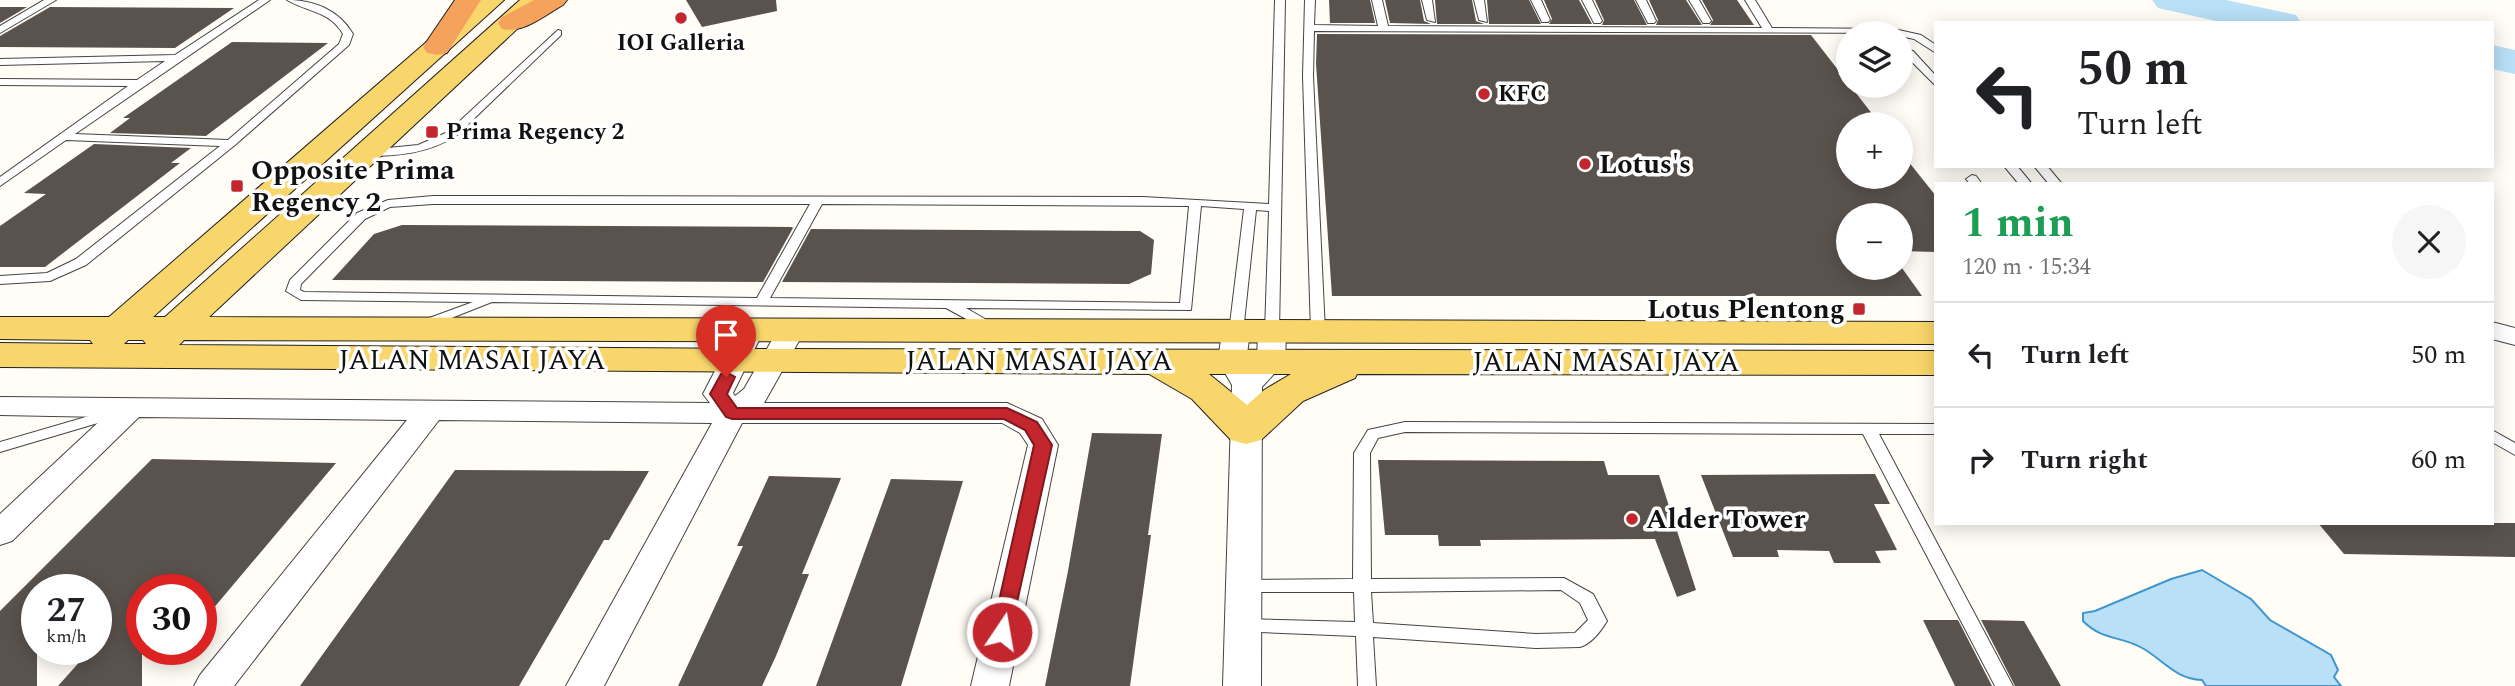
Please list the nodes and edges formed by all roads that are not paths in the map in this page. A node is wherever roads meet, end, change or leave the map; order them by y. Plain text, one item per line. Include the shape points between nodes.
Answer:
1 (51, 0) edge
2 (265, 0) edge
3 (292, 0) edge
4 (468, 0) edge
5 (535, 0) edge
6 (554, 0) edge
7 (1280, 0) edge
8 (1310, 0) edge
9 (1377, 0) edge
10 (1427, 0) edge
11 (1479, 0) edge
12 (1536, 0) edge
13 (1587, 0) edge
14 (1641, 0) edge
15 (1694, 0) edge
16 (1751, 0) edge
17 (501, 11) edge
18 (1433, 24) junction
19 (1485, 24) junction
20 (1547, 25) junction
21 (1599, 25) junction
22 (1653, 25) junction
23 (1709, 25) junction
24 (1308, 28) junction
25 (1384, 29) junction
26 (0, 30) edge
27 (1768, 30) junction
28 (558, 33) dead end
29 (438, 47) junction
30 (1934, 48) edge
31 (1913, 57) edge
32 (177, 58) junction
33 (0, 62) edge
34 (1934, 81) edge
35 (0, 82) edge
36 (139, 83) junction
37 (63, 137) junction
38 (231, 143) junction
39 (368, 153) junction
40 (2012, 168) edge
41 (2042, 168) edge
42 (0, 182) edge
43 (2024, 182) edge
44 (2054, 182) edge
45 (818, 201) junction
46 (1195, 202) junction
47 (1250, 208) junction
48 (1275, 208) junction
49 (192, 261) junction
50 (236, 273) junction
51 (0, 280) edge
52 (494, 299) junction
53 (947, 304) junction
54 (411, 329) junction
55 (117, 330) junction
56 (172, 331) junction
57 (269, 331) junction
58 (2494, 331) edge
59 (998, 332) junction
60 (1318, 332) junction
61 (1934, 333) edge
62 (4, 337) edge
63 (2515, 337) edge
64 (782, 347) junction
65 (1252, 355) junction
66 (88, 356) junction
67 (143, 358) junction
68 (1155, 361) junction
69 (1363, 362) junction
70 (1934, 363) edge
71 (742, 366) junction
72 (0, 406) edge
73 (132, 407) junction
74 (430, 411) junction
75 (1868, 428) junction
76 (1934, 429) edge
77 (1246, 430) junction
78 (2494, 436) edge
79 (0, 447) edge
80 (2515, 450) edge
81 (0, 533) edge
82 (1244, 586) junction
83 (1362, 586) junction
84 (1243, 626) junction
85 (1363, 629) junction
86 (213, 686) edge
87 (585, 686) edge
88 (990, 686) edge
89 (1242, 686) edge
90 (1367, 686) edge
91 (2004, 686) edge

1 - 26 lane
2 - 32 lane
3 - 38 lane via 317,7 344,24 348,34 344,45
4 - 29 highway
5 - 17 main road
6 - 17 highway
7 - 48 lane
8 - 24 lane
9 - 25 lane
10 - 18 lane
11 - 19 lane
12 - 20 lane
13 - 21 lane
14 - 22 lane
15 - 23 lane
16 - 27 lane
17 - 29 main road
17 - 39 main road
18 - 19 lane
18 - 25 lane
19 - 20 lane
20 - 21 lane
21 - 22 lane
22 - 23 lane
23 - 27 lane
24 - 25 lane
24 - 60 lane
27 - 30 lane via 1894,32 1922,39
28 - 39 lane via 452,134 409,152
29 - 49 main road
31 - 34 lane
32 - 33 lane
32 - 36 lane
35 - 36 lane
36 - 37 lane
37 - 38 lane
37 - 42 lane
38 - 51 lane via 81,262 50,277
39 - 50 main road
40 - 43 lane
41 - 44 lane
45 - 46 lane
45 - 52 lane via 433,200 388,204 361,216 295,283 293,291 301,296
45 - 71 lane
46 - 47 lane
46 - 53 lane via 1186,307
47 - 48 lane
47 - 65 lane
48 - 65 lane
49 - 55 main road
49 - 62 main road via 100,304
50 - 56 main road
50 - 57 main road via 226,313 234,324
52 - 54 lane
52 - 71 lane
53 - 59 lane
53 - 71 lane
54 - 57 main road, JALAN MASAI JAYA
54 - 71 main road, JALAN MASAI JAYA
55 - 56 main road, JALAN MASAI JAYA
55 - 62 main road, JALAN MASAI JAYA
55 - 66 main road
56 - 57 main road, JALAN MASAI JAYA
56 - 67 main road
58 - 63 street
59 - 64 main road, JALAN MASAI JAYA
59 - 65 main road, JALAN MASAI JAYA
60 - 61 main road, JALAN MASAI JAYA
60 - 65 main road, JALAN MASAI JAYA
62 - 66 main road, JALAN MASAI JAYA
64 - 68 main road, JALAN MASAI JAYA
64 - 71 main road, JALAN MASAI JAYA
65 - 68 main road, JALAN MASAI JAYA
65 - 69 main road, JALAN MASAI JAYA
65 - 77 street
66 - 67 main road, JALAN MASAI JAYA
67 - 71 main road, JALAN MASAI JAYA
68 - 77 main road via 1220,399
69 - 70 main road, JALAN MASAI JAYA
69 - 77 main road via 1299,384 1271,403
71 - 74 street
71 - 87 street
71 - 88 street via 1007,414 1031,426 1043,445
72 - 73 street
73 - 74 street
73 - 79 lane
73 - 81 street
74 - 86 street
75 - 76 lane
75 - 83 lane via 1405,427 1373,434 1362,453
75 - 91 lane
77 - 82 street
78 - 80 lane
82 - 83 lane
82 - 84 street
83 - 85 lane
83 - 85 lane via 1564,584 1587,599 1598,621 1580,640
84 - 85 lane
84 - 89 street
85 - 90 lane

